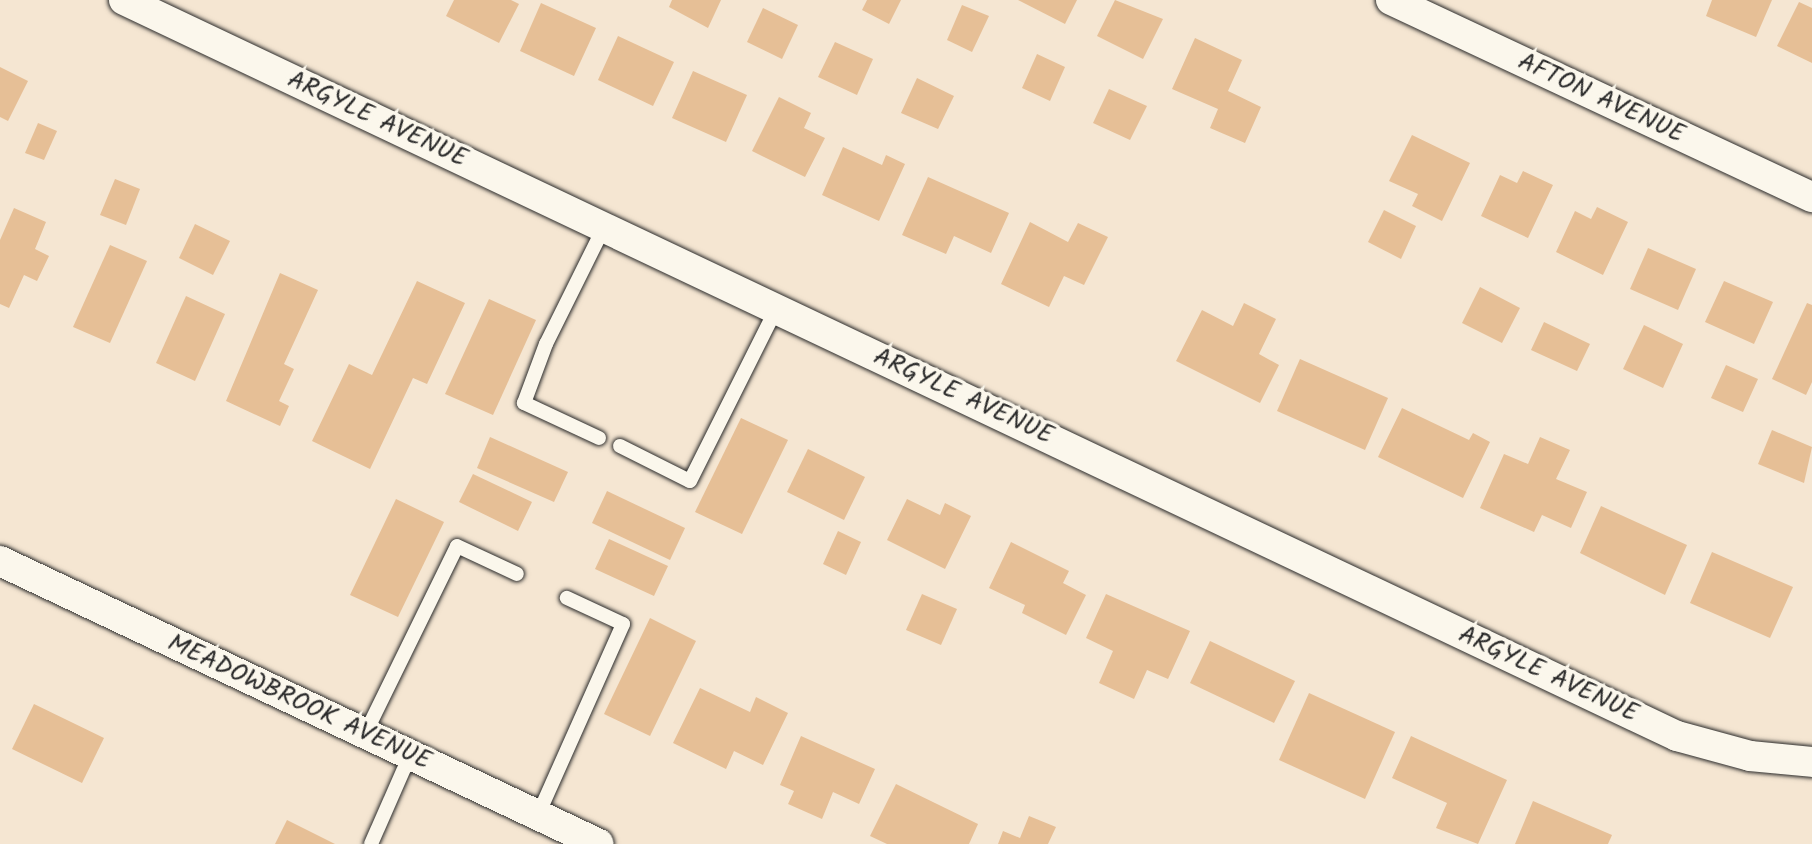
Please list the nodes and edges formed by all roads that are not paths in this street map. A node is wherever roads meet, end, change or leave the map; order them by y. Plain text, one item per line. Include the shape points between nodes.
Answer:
1 (124, 0) edge
2 (1391, 0) edge
3 (1812, 197) edge
4 (604, 227) junction
5 (776, 309) junction
6 (599, 438) dead end
7 (620, 446) dead end
8 (0, 561) edge
9 (517, 574) dead end
10 (567, 598) dead end
11 (365, 734) junction
12 (410, 755) junction
13 (1812, 762) edge
14 (538, 815) junction
15 (371, 844) edge
16 (599, 844) edge

1 - 4 street, ARGYLE AVENUE
2 - 3 street, AFTON AVENUE
4 - 5 street, ARGYLE AVENUE
4 - 6 lane via 546,344 524,403
5 - 7 lane via 690,481
5 - 13 street, ARGYLE AVENUE via 1677,736 1750,756
8 - 11 street, MEADOWBROOK AVENUE
9 - 11 lane via 457,546
10 - 14 lane via 623,624
11 - 12 street, MEADOWBROOK AVENUE
12 - 14 street, MEADOWBROOK AVENUE
12 - 15 lane
14 - 16 street, MEADOWBROOK AVENUE

